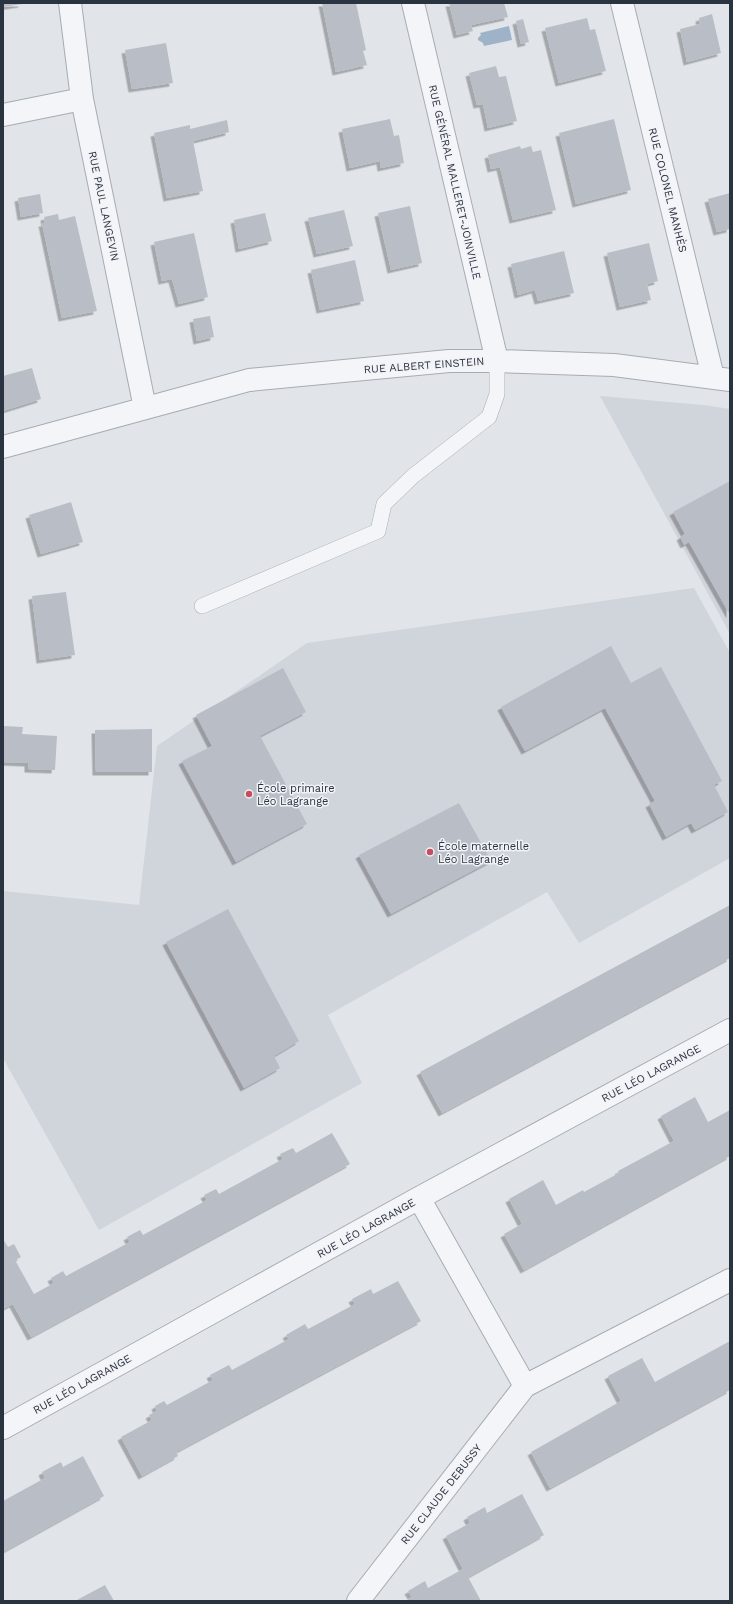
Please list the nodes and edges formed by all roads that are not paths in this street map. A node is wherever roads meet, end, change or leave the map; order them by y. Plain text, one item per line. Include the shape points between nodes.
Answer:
1 (70, 3) edge
2 (413, 3) edge
3 (622, 3) edge
4 (82, 99) junction
5 (3, 115) edge
6 (497, 361) junction
7 (722, 378) edge
8 (145, 408) junction
9 (3, 447) edge
10 (202, 606) dead end
11 (730, 1030) edge
12 (419, 1198) junction
13 (730, 1280) edge
14 (525, 1386) junction
15 (3, 1428) edge
16 (358, 1601) edge

1 - 4 street, RUE PAUL LANGEVIN
2 - 6 street, RUE GÉNÉRAL MALLERET-JOINVILLE
3 - 7 street, RUE COLONEL MANHÈS
4 - 5 street
4 - 8 street, RUE PAUL LANGEVIN
6 - 7 street, RUE ALBERT EINSTEIN via 614,365
6 - 8 street, RUE ALBERT EINSTEIN via 449,361 249,380
6 - 10 lane via 497,394 489,417 413,476 384,504 378,530
8 - 9 street, RUE ALBERT EINSTEIN
11 - 12 street, RUE LÉO LAGRANGE
12 - 14 street
12 - 15 street, RUE LÉO LAGRANGE
13 - 14 street, RUE CLAUDE DEBUSSY
14 - 16 street, RUE CLAUDE DEBUSSY

